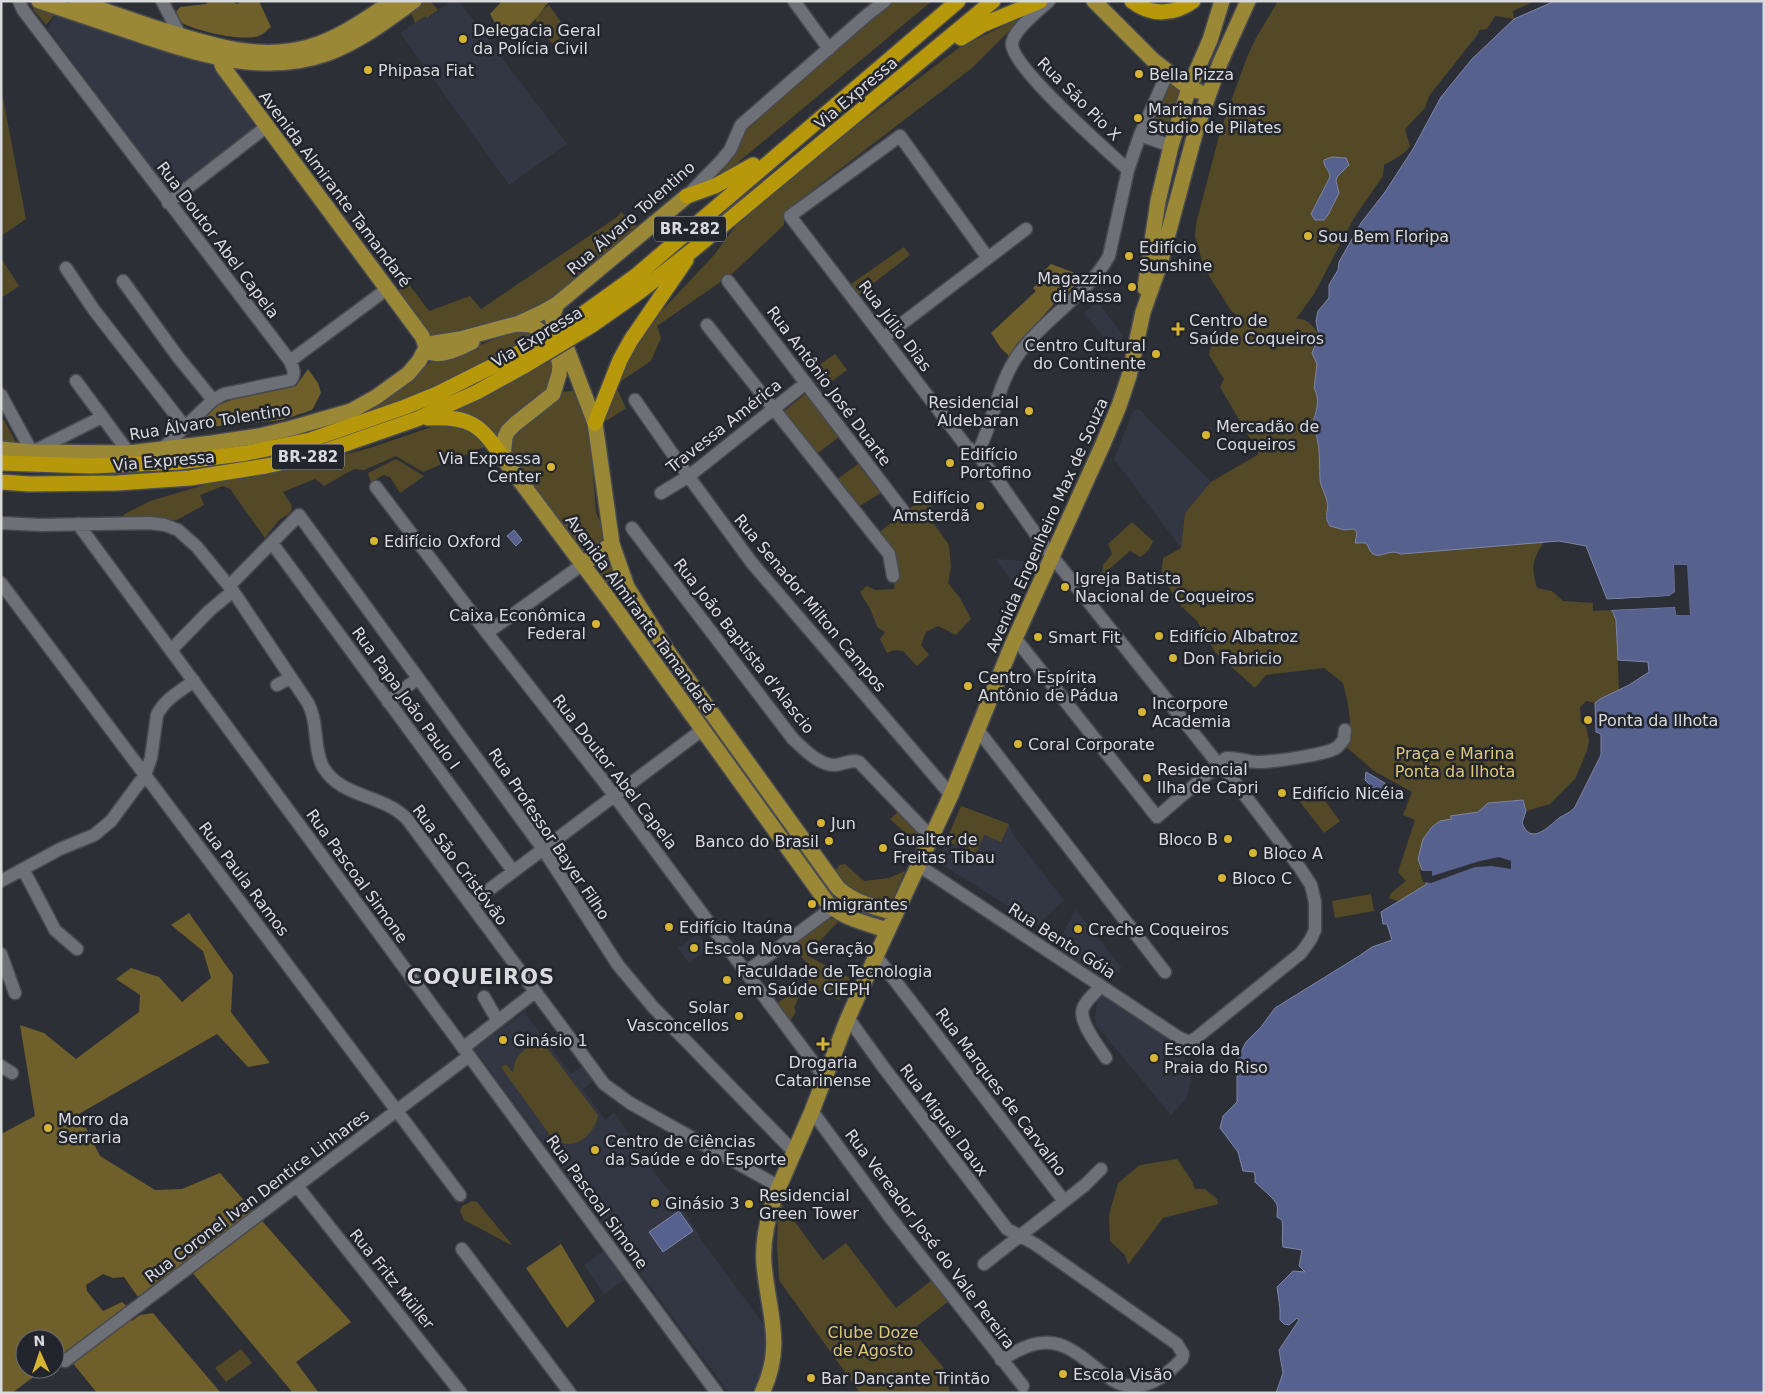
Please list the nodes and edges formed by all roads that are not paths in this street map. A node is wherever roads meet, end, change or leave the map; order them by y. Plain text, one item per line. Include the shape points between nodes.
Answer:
1 (19, 1) edge
2 (40, 1) edge
3 (76, 1) edge
4 (162, 1) edge
5 (414, 1) edge
6 (794, 1) edge
7 (885, 1) edge
8 (958, 1) edge
9 (993, 1) edge
10 (1040, 1) edge
11 (1049, 1) edge
12 (1094, 1) edge
13 (1132, 1) edge
14 (1193, 1) edge
15 (1222, 1) edge
16 (1230, 1) edge
17 (1248, 1) edge
18 (389, 9) edge
19 (180, 36) junction
20 (1210, 40) junction
21 (829, 49) junction
22 (220, 59) junction
23 (1220, 63) junction
24 (1198, 67) junction
25 (1168, 72) junction
26 (896, 83) junction
27 (1189, 88) junction
28 (1208, 94) junction
29 (266, 127) junction
30 (1140, 135) junction
31 (796, 138) junction
32 (1171, 146) junction
33 (1128, 170) junction
34 (687, 196) junction
35 (168, 203) junction
36 (1026, 229) dead end
37 (694, 249) junction
38 (988, 258) junction
39 (66, 268) dead end
40 (122, 281) dead end
41 (728, 281) dead end
42 (387, 289) junction
43 (557, 304) junction
44 (1144, 312) junction
45 (586, 321) junction
46 (516, 324) junction
47 (707, 325) dead end
48 (883, 338) junction
49 (428, 343) junction
50 (290, 361) junction
51 (520, 361) junction
52 (76, 381) dead end
53 (806, 383) junction
54 (584, 391) junction
55 (553, 394) junction
56 (1, 395) edge
57 (213, 400) junction
58 (635, 400) dead end
59 (774, 409) junction
60 (5, 412) edge
61 (102, 417) junction
62 (417, 419) junction
63 (595, 423) junction
64 (185, 427) junction
65 (1, 449) edge
66 (162, 449) junction
67 (32, 452) junction
68 (129, 453) junction
69 (977, 454) junction
70 (502, 458) junction
71 (1, 463) edge
72 (688, 476) junction
73 (1, 482) edge
74 (376, 487) dead end
75 (661, 494) dead end
76 (904, 512) dead end
77 (1, 523) edge
78 (78, 524) junction
79 (632, 528) dead end
80 (272, 543) junction
81 (612, 544) junction
82 (1052, 556) junction
83 (583, 564) junction
84 (892, 576) dead end
85 (1, 583) edge
86 (627, 587) junction
87 (231, 589) junction
88 (610, 601) junction
89 (487, 633) junction
90 (1015, 638) junction
91 (170, 650) junction
92 (290, 678) junction
93 (418, 678) junction
94 (194, 681) junction
95 (277, 686) dead end
96 (388, 702) junction
97 (702, 730) junction
98 (978, 730) junction
99 (1345, 730) dead end
100 (1219, 765) junction
101 (146, 775) junction
102 (614, 795) junction
103 (951, 795) junction
104 (931, 837) junction
105 (543, 849) junction
106 (918, 865) junction
107 (23, 869) junction
108 (513, 871) junction
109 (1, 881) edge
110 (844, 894) junction
111 (470, 904) junction
112 (832, 908) junction
113 (895, 913) junction
114 (888, 930) junction
115 (77, 949) dead end
116 (1, 954) edge
117 (876, 956) junction
118 (746, 972) junction
119 (1165, 972) dead end
120 (1101, 986) junction
121 (535, 992) junction
122 (15, 993) dead end
123 (484, 997) dead end
124 (848, 1018) junction
125 (498, 1021) junction
126 (1189, 1042) joint
127 (466, 1052) junction
128 (1106, 1058) dead end
129 (825, 1078) junction
130 (397, 1111) junction
131 (812, 1111) junction
132 (794, 1152) junction
133 (1101, 1169) dead end
134 (297, 1186) junction
135 (778, 1186) junction
136 (460, 1195) dead end
137 (1064, 1201) junction
138 (1019, 1237) junction
139 (462, 1249) dead end
140 (984, 1264) dead end
141 (1001, 1360) junction
142 (65, 1361) dead end
143 (1023, 1386) dead end
144 (461, 1393) edge
145 (570, 1393) edge
146 (717, 1393) edge
147 (762, 1393) edge

1 - 35 street, Rua Doutor Abel Capela via 22,10
2 - 22 main road via 187,51
3 - 19 main road
4 - 19 street
5 - 18 main road
6 - 21 street
7 - 21 street, Rua Álvaro Tolentino
8 - 31 highway, Via Expressa / BR-282
9 - 26 highway, Via Expressa / BR-282
10 - 26 highway via 982,25
11 - 33 street, Rua São Pio X via 1013,37 1014,53 1050,96
12 - 25 main road
13 - 14 highway via 1142,8 1159,12 1173,11
15 - 20 main road, Avenida Engenheiro Max de Souza
16 - 20 main road
17 - 23 main road, Avenida Engenheiro Max de Souza
18 - 19 main road via 322,42 286,51 233,50
18 - 22 main road via 361,38 308,59 263,64
20 - 24 main road, Avenida Engenheiro Max de Souza
21 - 34 street, Rua Álvaro Tolentino via 742,125 730,150
22 - 29 main road, Avenida Almirante Tamandaré
23 - 24 main road
23 - 28 main road, Avenida Engenheiro Max de Souza
24 - 25 main road
24 - 27 main road, Avenida Engenheiro Max de Souza
25 - 27 main road
25 - 30 street
26 - 37 highway, Via Expressa / BR-282
27 - 28 main road
27 - 32 main road, Avenida Engenheiro Max de Souza
28 - 44 main road, Avenida Engenheiro Max de Souza
29 - 35 street
29 - 42 main road, Avenida Almirante Tamandaré
30 - 32 street
30 - 33 street
31 - 34 highway via 736,176
31 - 45 highway, Via Expressa / BR-282
32 - 44 main road, Avenida Engenheiro Max de Souza via 1148,260
33 - 69 street via 1109,256 1102,269 1051,318 1016,359
34 - 43 main road, Rua Álvaro Tolentino
35 - 50 street, Rua Doutor Abel Capela
36 - 38 street
37 - 45 highway, Via Expressa / BR-282 via 639,292
37 - 63 highway via 631,340
38 - 48 street
38 - 48 street, Rua Júlio Dias via 900,136 790,216
39 - 64 street via 94,310
40 - 57 street
41 - 53 street, Rua Antônio José Duarte
42 - 49 main road, Avenida Almirante Tamandaré
42 - 50 street
43 - 46 main road, Rua Álvaro Tolentino
43 - 54 main road, Avenida Almirante Tamandaré via 552,317
44 - 82 main road, Avenida Engenheiro Max de Souza via 1119,406
45 - 51 highway, Via Expressa / BR-282, bridge
46 - 49 main road via 448,352 433,354
46 - 55 main road via 532,325 542,331 558,356 559,374
47 - 59 street
48 - 69 street, Rua Júlio Dias via 966,446
49 - 66 main road, Rua Álvaro Tolentino via 408,374 351,411 259,436
50 - 57 street via 294,371 291,380 230,393
51 - 62 highway, Via Expressa / BR-282 via 477,392
51 - 71 highway, Via Expressa / BR-282 via 429,398 310,440 247,453 180,462 91,466
52 - 61 street
53 - 59 street, Travessa América
53 - 76 street, Rua Antônio José Duarte
54 - 55 main road via 568,388
54 - 63 main road, Avenida Almirante Tamandaré
55 - 70 main road via 508,431
56 - 60 street
57 - 64 street
58 - 72 street, Rua Senador Milton Campos
59 - 72 street, Travessa América
59 - 84 street via 889,554
60 - 67 street
61 - 67 street
61 - 68 street
62 - 70 highway via 462,419 485,434
62 - 73 highway, Via Expressa / BR-282 via 308,457 207,476 117,483
63 - 81 main road, Avenida Almirante Tamandaré
64 - 66 street
65 - 67 main road, Rua Álvaro Tolentino
66 - 68 main road, Rua Álvaro Tolentino
67 - 68 main road, Rua Álvaro Tolentino
69 - 82 street, Rua Júlio Dias
70 - 83 main road, Avenida Almirante Tamandaré
72 - 75 street, Travessa América
72 - 103 street, Rua Senador Milton Campos via 752,563
74 - 89 street, Rua Doutor Abel Capela
77 - 78 street, Rua São Cristóvão
78 - 87 street, Rua São Cristóvão via 150,523 178,530 197,547
78 - 91 street, Rua Pascoal Simone
79 - 104 street, Rua João Baptista d'Alascio via 792,739 826,764 859,762
80 - 87 street
80 - 93 street, Rua Professor Bayer Filho via 299,515
80 - 96 street, Rua Papa João Paulo I
81 - 83 main road
81 - 86 main road, Avenida Almirante Tamandaré
82 - 90 main road, Avenida Engenheiro Max de Souza
82 - 100 street, Rua Júlio Dias
83 - 88 main road, Avenida Almirante Tamandaré
83 - 89 street
85 - 101 street, Rua Paula Ramos
86 - 88 main road via 614,588
86 - 110 main road, Avenida Almirante Tamandaré via 670,655
87 - 91 street
87 - 92 street, Rua São Cristóvão
88 - 97 main road, Avenida Almirante Tamandaré
89 - 102 street, Rua Doutor Abel Capela
90 - 98 main road, Avenida Engenheiro Max de Souza
90 - 100 street via 1157,817
91 - 94 street, Rua Pascoal Simone
92 - 95 street
92 - 111 street, Rua São Cristóvão via 308,703 318,755 329,775 347,789 391,805 400,812
93 - 96 street
93 - 105 street, Rua Professor Bayer Filho
94 - 101 street via 160,709
94 - 127 street, Rua Pascoal Simone
96 - 108 street, Rua Papa João Paulo I
97 - 102 street
97 - 112 main road, Avenida Almirante Tamandaré
98 - 103 main road, Avenida Engenheiro Max de Souza
98 - 119 street
99 - 100 street via 1344,739 1327,751 1261,762 1229,758
100 - 126 street, Rua Júlio Dias via 1311,885 1315,930 1301,953
101 - 107 street via 104,828
101 - 130 street, Rua Paula Ramos
102 - 105 street
102 - 118 street, Rua Doutor Abel Capela
103 - 104 main road, Avenida Engenheiro Max de Souza
104 - 106 main road, Avenida Engenheiro Max de Souza
105 - 108 street
105 - 132 street, Rua Professor Bayer Filho via 636,988
106 - 113 main road, Avenida Engenheiro Max de Souza
106 - 120 street, Rua Bento Góia
107 - 109 street
107 - 115 street via 55,930
108 - 111 street
110 - 112 main road
110 - 113 main road, Avenida Almirante Tamandaré
111 - 121 street, Rua São Cristóvão
112 - 114 main road, Avenida Almirante Tamandaré via 850,918
112 - 118 street
113 - 114 main road, Avenida Engenheiro Max de Souza
114 - 117 main road, Avenida Engenheiro Max de Souza
116 - 122 street
117 - 124 main road, Avenida Engenheiro Max de Souza
117 - 137 street, Rua Marques de Carvalho
118 - 129 street, Rua Doutor Abel Capela
120 - 126 street, Rua Bento Góia
120 - 128 street via 1083,1006 1082,1015 1084,1024
121 - 125 street, Rua Coronel Ivan Dentice Linhares
121 - 135 street, Rua São Cristóvão via 596,1075 613,1092
123 - 125 street
124 - 129 main road, Avenida Engenheiro Max de Souza
124 - 138 street, Rua Miguel Daux via 1007,1230
125 - 127 street, Rua Coronel Ivan Dentice Linhares
127 - 130 street, Rua Coronel Ivan Dentice Linhares
127 - 146 street, Rua Pascoal Simone
129 - 131 main road, Avenida Engenheiro Max de Souza
130 - 134 street, Rua Coronel Ivan Dentice Linhares
130 - 136 street, Rua Paula Ramos
131 - 132 main road, Avenida Engenheiro Max de Souza
131 - 141 street, Rua Vereador José do Vale Pereira
132 - 135 main road, Avenida Engenheiro Max de Souza
133 - 137 street
134 - 142 street, Rua Coronel Ivan Dentice Linhares
134 - 144 street, Rua Fritz Müller
135 - 147 main road, Avenida Engenheiro Max de Souza via 770,1208 764,1245 775,1340 769,1375
137 - 138 street
138 - 140 street
138 - 141 street, Rua Miguel Daux via 1035,1244 1177,1344 1183,1354 1182,1359 1158,1381 1137,1386 1116,1382 1060,1344 1027,1347
139 - 145 street
141 - 143 street, Rua Vereador José do Vale Pereira

